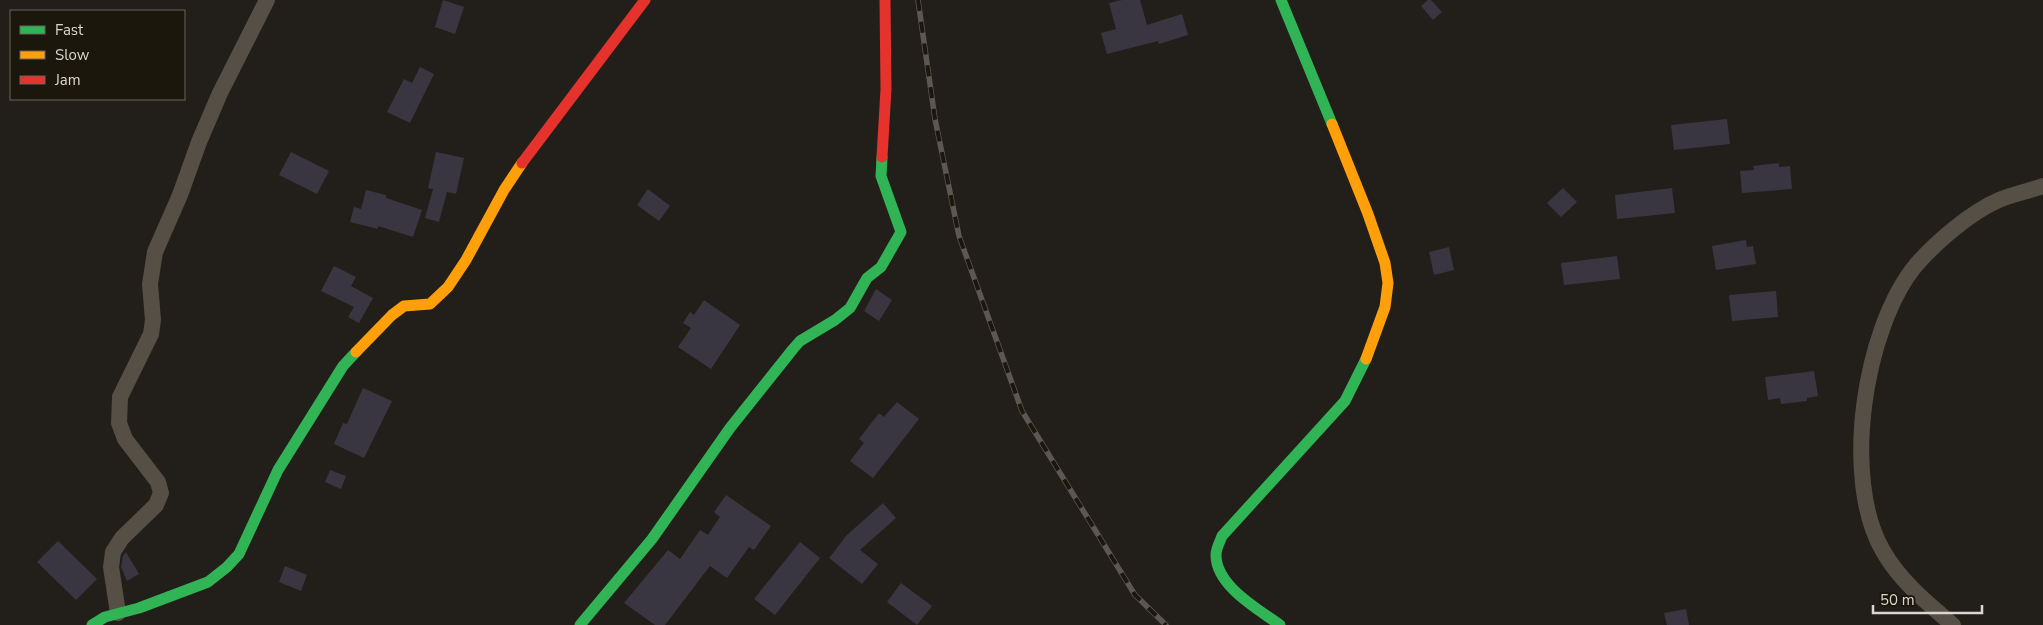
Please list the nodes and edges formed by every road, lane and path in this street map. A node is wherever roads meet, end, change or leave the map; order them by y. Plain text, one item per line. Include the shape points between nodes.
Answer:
1 (267, 0) edge
2 (645, 0) edge
3 (885, 0) edge
4 (1281, 0) edge
5 (2043, 186) edge
6 (118, 613) junction
7 (92, 625) edge
8 (580, 625) edge
9 (1280, 625) edge
10 (1953, 625) edge

1 - 6 street via 220,93 155,252 150,284 151,334 120,397 118,416 124,439 158,482 161,493 156,505 122,538 113,552 111,567
2 - 6 street via 537,140 495,204 462,271 435,301 418,307 404,306 392,315 343,366 278,470 239,554 208,582
3 - 8 street via 886,89 881,176 901,232 882,267 868,278 850,308 793,349 730,428 652,539
4 - 9 street via 1368,214 1385,263 1388,283 1385,307 1371,349 1345,401 1222,536 1216,554 1220,572 1244,599
5 - 10 street via 1999,200 1963,222 1916,265 1903,284 1883,328 1870,371 1862,422 1860,470 1865,505 1882,550 1900,576
6 - 7 street

